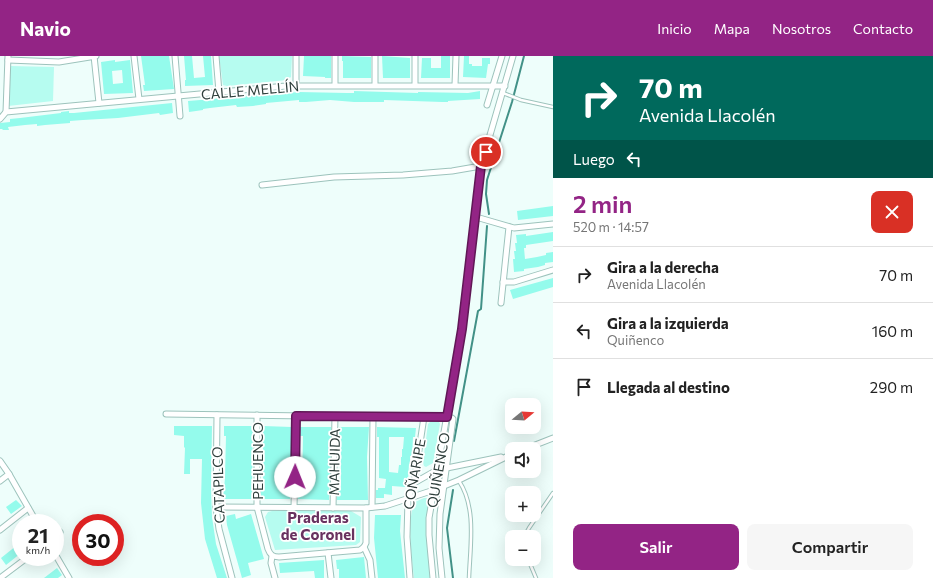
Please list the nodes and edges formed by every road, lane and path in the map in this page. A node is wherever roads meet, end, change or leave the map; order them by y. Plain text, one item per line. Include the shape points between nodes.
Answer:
1 (95, 56) edge
2 (134, 56) edge
3 (175, 56) edge
4 (216, 56) edge
5 (296, 56) edge
6 (335, 56) edge
7 (375, 56) edge
8 (415, 56) edge
9 (456, 56) edge
10 (502, 56) edge
11 (513, 56) edge
12 (8, 58) edge
13 (296, 85) junction
14 (335, 85) junction
15 (375, 85) junction
16 (415, 85) junction
17 (455, 85) junction
18 (493, 86) junction
19 (505, 86) junction
20 (219, 92) junction
21 (505, 94) junction
22 (178, 96) junction
23 (139, 99) junction
24 (99, 103) junction
25 (487, 105) dead end
26 (553, 107) edge
27 (6, 112) junction
28 (180, 116) dead end
29 (0, 119) edge
30 (481, 166) junction
31 (262, 185) dead end
32 (476, 217) junction
33 (553, 224) edge
34 (509, 227) junction
35 (553, 270) edge
36 (503, 282) junction
37 (501, 303) dead end
38 (166, 414) dead end
39 (217, 415) junction
40 (257, 415) junction
41 (296, 416) junction
42 (335, 416) junction
43 (373, 417) junction
44 (424, 417) junction
45 (447, 417) junction
46 (553, 438) edge
47 (541, 443) edge
48 (505, 456) edge
49 (505, 457) edge
50 (0, 461) edge
51 (447, 468) junction
52 (437, 470) junction
53 (9, 474) junction
54 (459, 480) junction
55 (0, 481) edge
56 (414, 483) junction
57 (444, 486) junction
58 (434, 490) junction
59 (553, 493) edge
60 (408, 499) junction
61 (28, 508) junction
62 (216, 508) junction
63 (257, 508) junction
64 (294, 508) junction
65 (333, 508) junction
66 (369, 508) junction
67 (32, 514) edge
68 (0, 530) edge
69 (527, 530) edge
70 (364, 548) junction
71 (328, 553) junction
72 (272, 556) junction
73 (16, 566) edge
74 (62, 566) edge
75 (531, 566) edge
76 (1, 577) edge
77 (68, 578) edge
78 (232, 578) edge
79 (275, 578) edge
80 (331, 578) edge
81 (372, 578) edge
82 (410, 578) edge
83 (433, 578) edge
84 (442, 578) edge
85 (469, 578) edge
86 (536, 578) edge

1 - 12 street via 59,62
1 - 24 street
2 - 23 street
3 - 22 street
4 - 20 street
5 - 13 street
6 - 14 street
7 - 15 street
8 - 16 street
9 - 17 street
10 - 18 street
11 - 19 street, QUIÑENCO
12 - 27 street
13 - 14 street, CALLE MELLÍN
13 - 20 street, CALLE MELLÍN
14 - 15 street, CALLE MELLÍN
15 - 16 street, CALLE MELLÍN
16 - 17 street, CALLE MELLÍN
17 - 18 street, CALLE MELLÍN
18 - 19 street, CALLE MELLÍN
18 - 25 street
19 - 21 street, QUIÑENCO
20 - 22 street, CALLE MELLÍN
21 - 26 lane
21 - 30 street, QUIÑENCO
22 - 23 street, CALLE MELLÍN
22 - 28 street
23 - 24 street, CALLE MELLÍN
24 - 27 street, CALLE MELLÍN
27 - 29 street
30 - 31 street via 452,172 334,177
30 - 32 street, QUIÑENCO
32 - 34 street
32 - 45 street, QUIÑENCO via 462,329
33 - 34 street
34 - 36 street
35 - 36 street via 517,281
36 - 37 street
38 - 39 street
39 - 40 street
39 - 62 street, CATAPILCO
40 - 41 street
40 - 63 street, PEHUENCO
41 - 42 street
41 - 64 street
42 - 43 street
42 - 65 street, MAHUIDA
43 - 44 street
43 - 66 street
44 - 45 street
44 - 56 street, COÑARIPE
45 - 51 street, QUIÑENCO via 453,419
45 - 52 street, QUIÑENCO
46 - 47 street
48 - 51 street
49 - 54 street
50 - 53 street
51 - 52 street
51 - 57 street, QUIÑENCO
52 - 56 street
52 - 58 street, QUIÑENCO
53 - 55 street
53 - 61 street
54 - 57 street
54 - 85 lane via 466,490 469,504
56 - 60 street, COÑARIPE
57 - 58 street
57 - 84 street, QUIÑENCO via 438,531
58 - 60 street
58 - 83 street, QUIÑENCO via 429,518
59 - 69 lane
60 - 66 street
60 - 82 street, COÑARIPE
61 - 67 street
61 - 68 street
62 - 63 street
62 - 78 street, CATAPILCO
63 - 64 street
63 - 72 street, PEHUENCO
64 - 65 street
65 - 66 street
66 - 70 street
70 - 71 street via 358,551
70 - 81 street via 370,560
71 - 72 street
71 - 80 street
72 - 79 street, PEHUENCO via 270,563
73 - 76 street
74 - 77 street
75 - 86 lane

